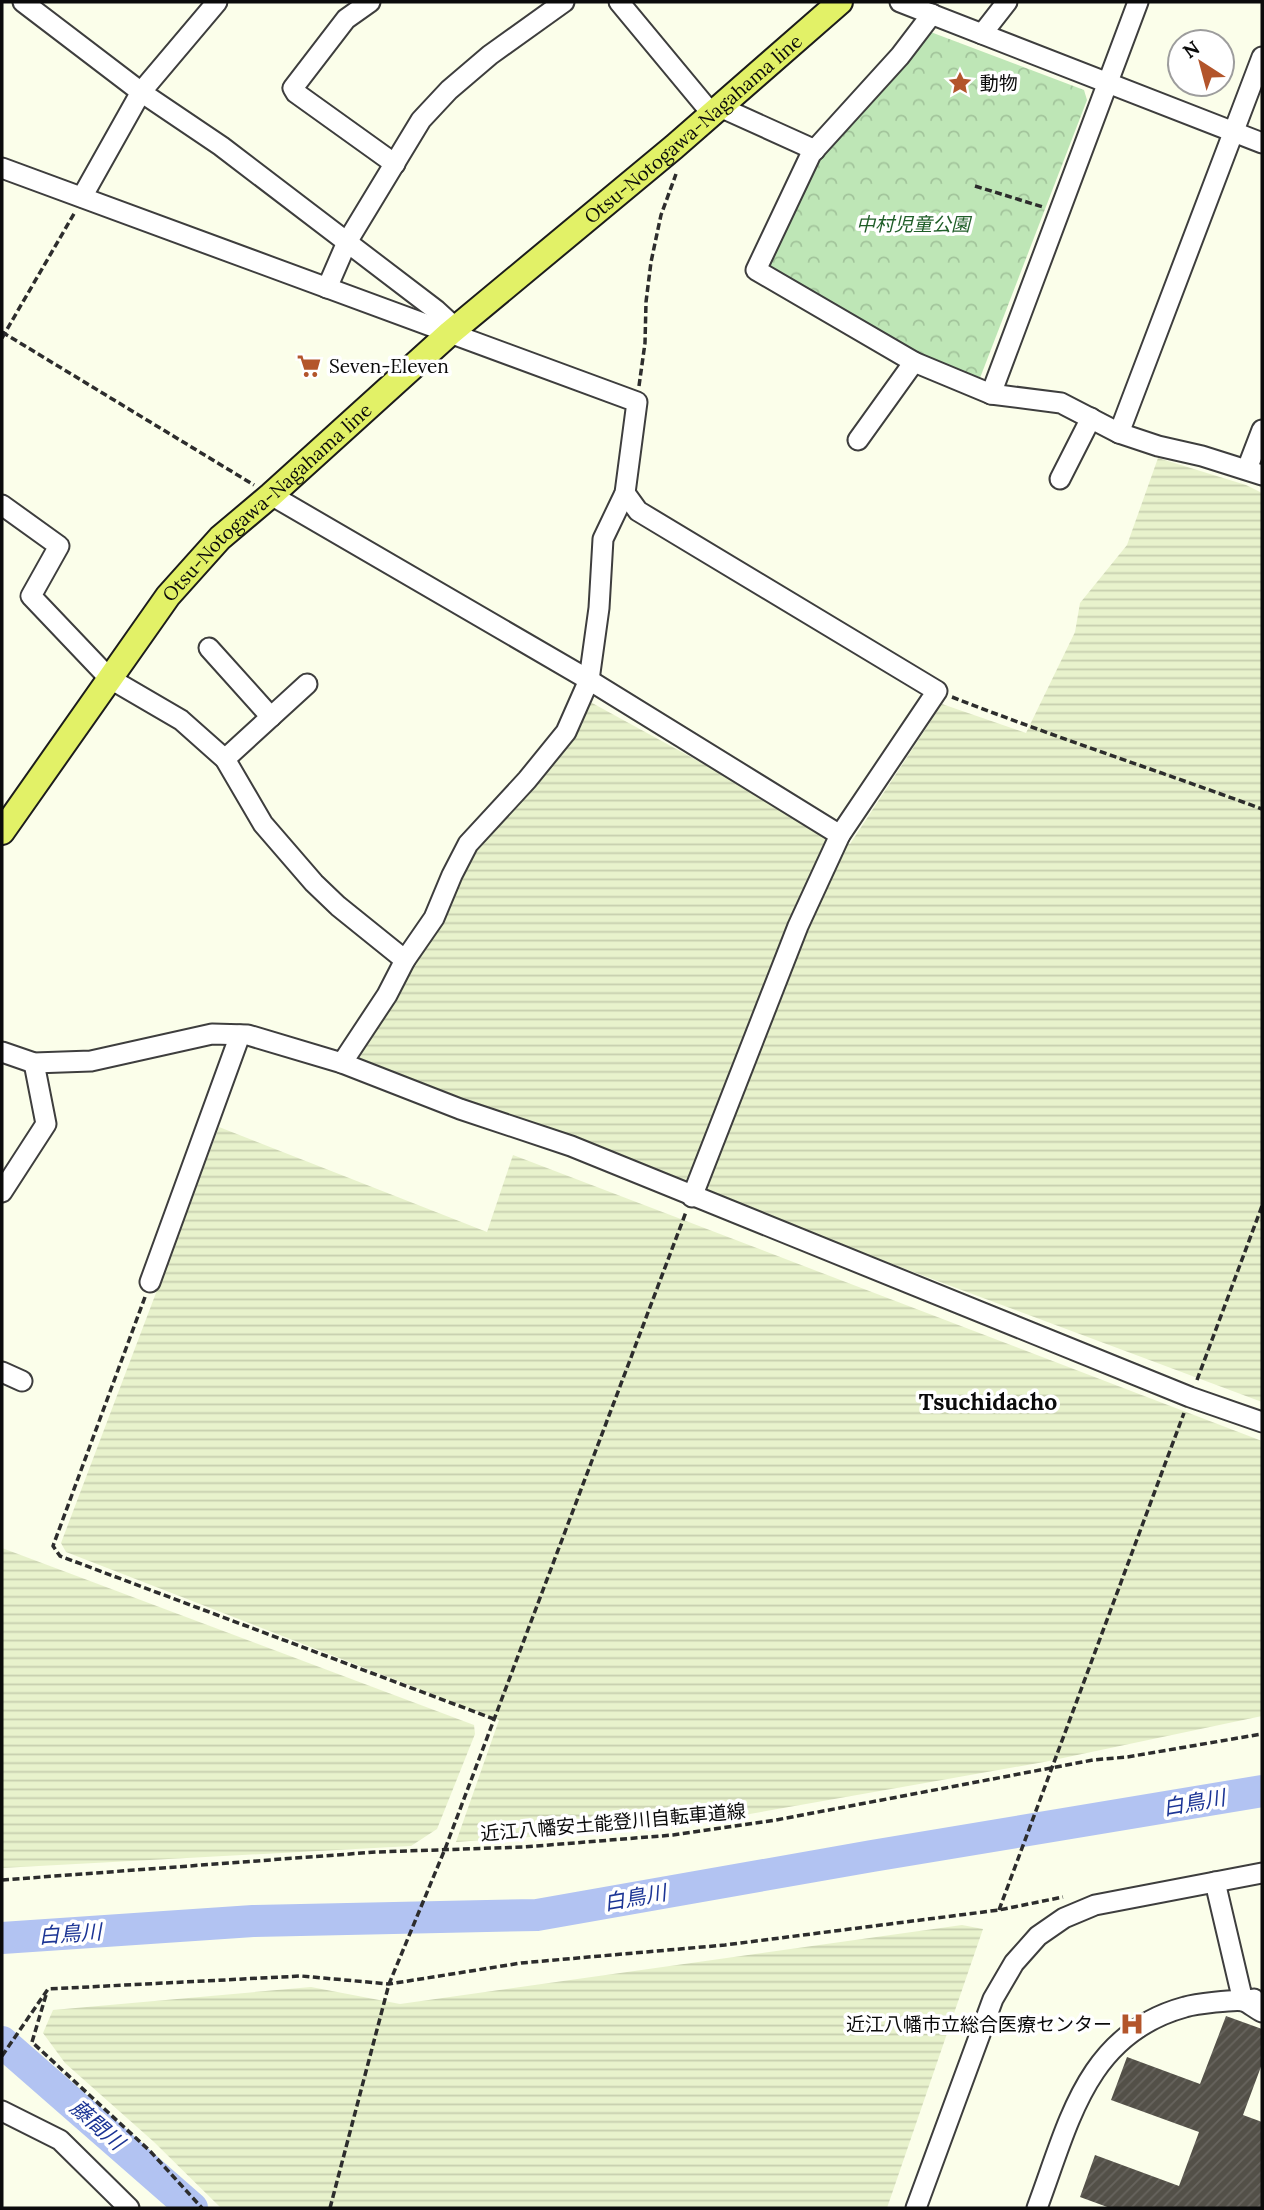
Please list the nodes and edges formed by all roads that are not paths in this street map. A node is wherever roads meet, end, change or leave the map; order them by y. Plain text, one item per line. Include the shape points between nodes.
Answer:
1 (23, 2) edge
2 (217, 2) edge
3 (370, 2) edge
4 (564, 2) edge
5 (619, 2) edge
6 (840, 2) edge
7 (900, 2) edge
8 (1007, 2) edge
9 (1138, 2) edge
10 (932, 15) junction
11 (982, 34) junction
12 (1262, 57) edge
13 (1107, 83) junction
14 (141, 93) junction
15 (716, 111) junction
16 (1234, 132) junction
17 (1262, 143) edge
18 (814, 150) junction
19 (395, 164) junction
20 (2, 168) edge
21 (82, 197) junction
22 (347, 242) junction
23 (327, 288) junction
24 (450, 333) junction
25 (914, 362) junction
26 (991, 394) junction
27 (1091, 418) junction
28 (1262, 430) edge
29 (1119, 433) junction
30 (858, 440) dead end
31 (1255, 472) edge
32 (1060, 479) dead end
33 (625, 493) junction
34 (271, 495) junction
35 (2, 505) edge
36 (209, 648) dead end
37 (109, 678) junction
38 (589, 680) junction
39 (307, 684) dead end
40 (271, 717) junction
41 (225, 758) junction
42 (2, 832) edge
43 (841, 835) junction
44 (405, 960) junction
45 (240, 1035) junction
46 (2, 1052) edge
47 (34, 1063) junction
48 (342, 1063) junction
49 (2, 1192) edge
50 (692, 1197) junction
51 (150, 1282) road end
52 (2, 1372) edge
53 (22, 1381) dead end
54 (1262, 1422) edge
55 (1262, 1873) edge
56 (1215, 1882) junction
57 (1252, 2000) edge
58 (1262, 2012) edge
59 (2, 2111) edge
60 (128, 2208) edge
61 (916, 2208) edge
62 (1037, 2208) edge

1 - 14 street
2 - 14 street
3 - 19 street via 346,19 293,88
4 - 19 street via 449,90 421,120
5 - 15 street
6 - 15 main road, Otsu-Notogawa-Nagahama line
7 - 10 street
8 - 11 street
9 - 13 street
10 - 11 street
10 - 18 street
11 - 13 street
12 - 16 street
13 - 16 street
13 - 26 street
14 - 21 street
14 - 22 street via 221,145
15 - 18 street
15 - 24 main road, Otsu-Notogawa-Nagahama line
16 - 17 street
16 - 29 street
18 - 25 street via 756,270
19 - 22 street
20 - 21 street
21 - 23 street
22 - 23 street
22 - 24 street via 436,310 448,321
23 - 24 street
24 - 33 street via 637,401
24 - 34 main road, Otsu-Notogawa-Nagahama line
25 - 26 street
25 - 30 street
26 - 27 street via 1061,403
27 - 29 street
27 - 32 street
28 - 31 street
29 - 31 street
33 - 38 street via 603,539
33 - 43 street via 638,511 937,691
34 - 37 main road, Otsu-Notogawa-Nagahama line via 220,538 168,596
34 - 38 street
35 - 37 street via 58,546 31,596
36 - 40 street
37 - 41 street via 181,720
37 - 42 main road, Otsu-Notogawa-Nagahama line
38 - 43 street
38 - 44 street via 566,732 468,844 434,918
39 - 40 street
40 - 41 street
41 - 44 street via 263,824 314,883
43 - 50 street via 797,926
44 - 48 street
45 - 47 street via 212,1034 91,1061
45 - 48 street
45 - 51 street
46 - 47 street
47 - 49 street via 46,1124
48 - 50 street via 571,1146
50 - 54 street
52 - 53 street
55 - 56 street
56 - 57 street
56 - 61 street via 1095,1905 1063,1918 1038,1936 1014,1963 993,1999
57 - 58 street
57 - 62 street via 1174,2010 1132,2031 1114,2047 1084,2086
59 - 60 street via 60,2140

